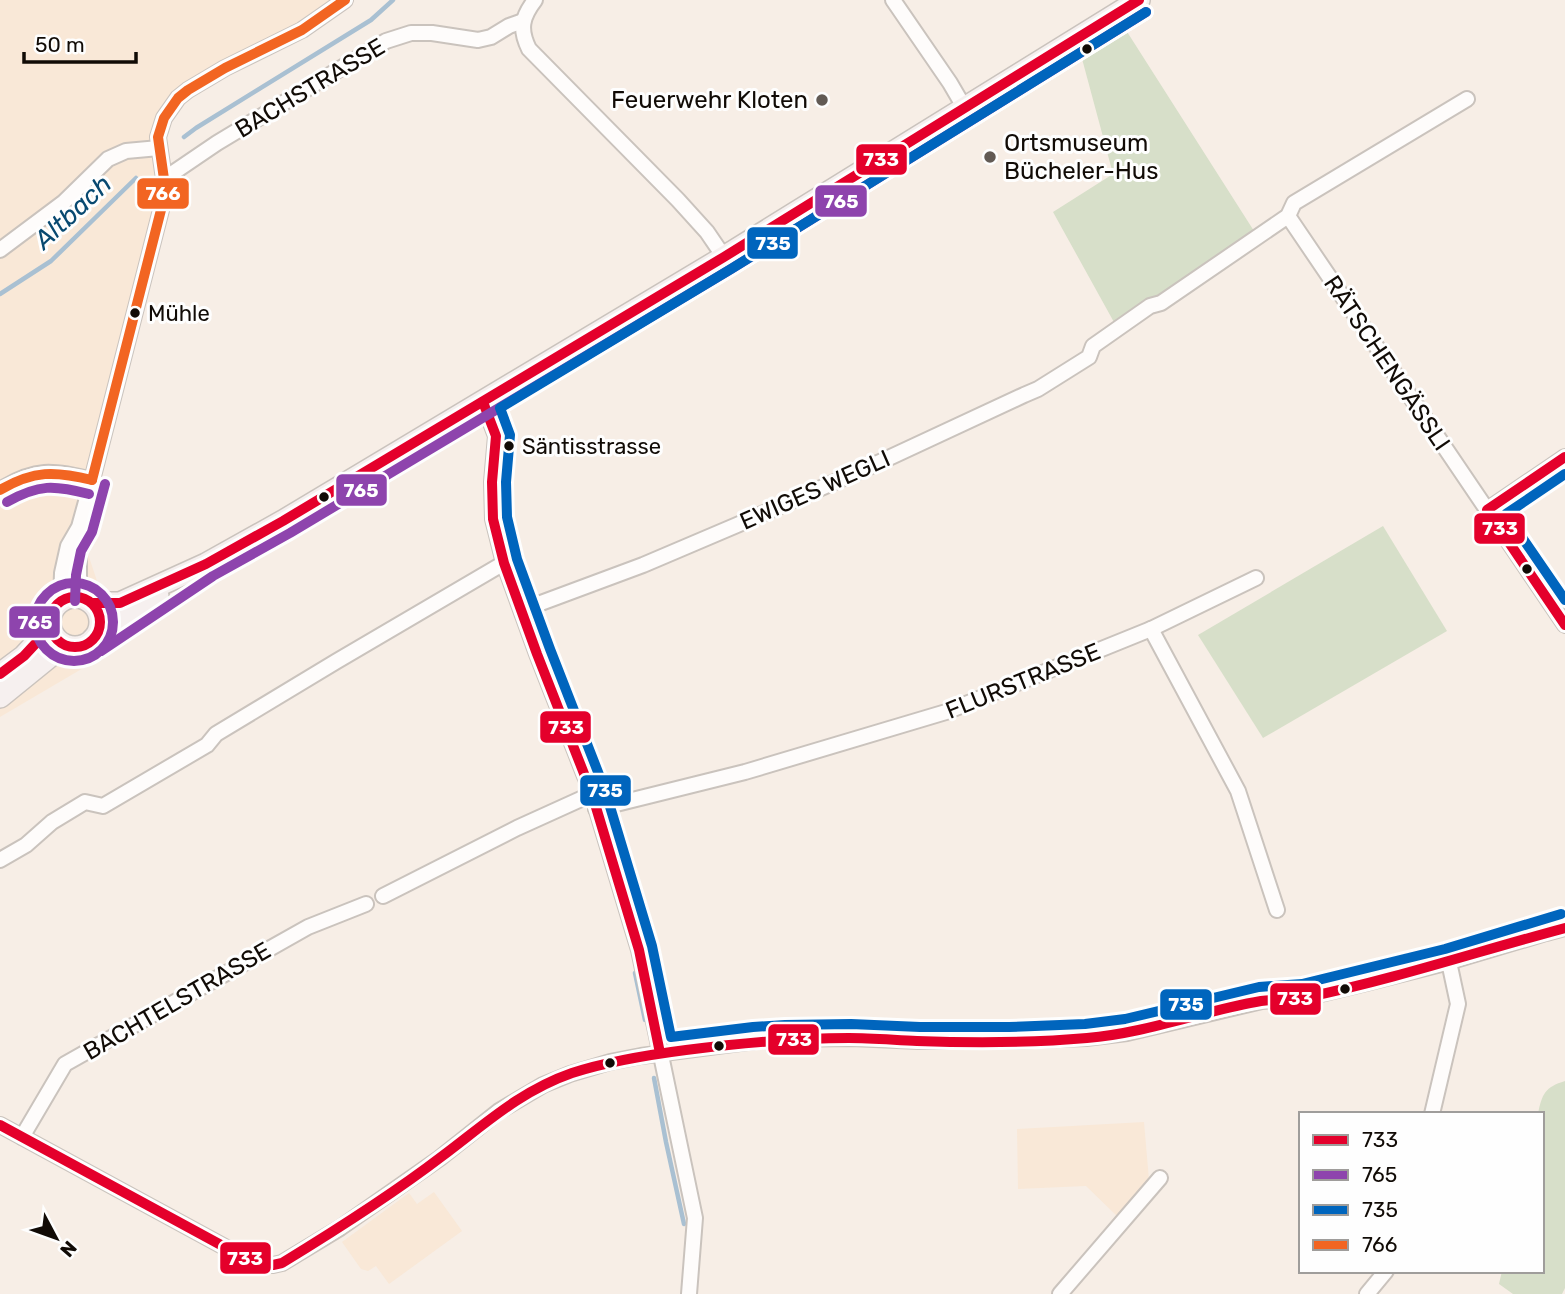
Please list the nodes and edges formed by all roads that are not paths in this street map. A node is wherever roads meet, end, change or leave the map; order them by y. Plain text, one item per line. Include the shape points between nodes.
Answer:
1 (345, 0) edge
2 (535, 0) edge
3 (893, 0) edge
4 (1139, 0) edge
5 (523, 21) junction
6 (1467, 99) dead end
7 (964, 107) junction
8 (159, 148) junction
9 (164, 179) junction
10 (1288, 216) junction
11 (0, 250) edge
12 (723, 257) junction
13 (483, 401) junction
14 (1565, 457) edge
15 (92, 480) junction
16 (0, 490) edge
17 (1487, 510) junction
18 (504, 563) junction
19 (206, 564) junction
20 (1256, 578) dead end
21 (77, 600) junction
22 (522, 610) junction
23 (1565, 625) edge
24 (50, 628) junction
25 (1151, 629) junction
26 (93, 639) junction
27 (64, 645) junction
28 (0, 674) edge
29 (0, 696) edge
30 (592, 794) junction
31 (596, 810) junction
32 (0, 860) edge
33 (383, 896) dead end
34 (366, 904) dead end
35 (1277, 910) dead end
36 (1565, 928) edge
37 (1449, 962) junction
38 (660, 1053) junction
39 (1432, 1112) edge
40 (0, 1125) edge
41 (22, 1136) junction
42 (1160, 1178) dead end
43 (1384, 1273) edge
44 (690, 1294) edge
45 (1060, 1294) edge
46 (1367, 1294) edge

1 - 8 street via 302,30 188,90 164,118
2 - 5 street
3 - 7 street
4 - 7 main road
5 - 9 street, BACHSTRASSE via 478,40 411,33 386,41
5 - 12 street via 529,49 678,200
6 - 10 street via 1294,203
7 - 12 main road
8 - 9 street
8 - 11 street via 126,151 108,159 64,202
9 - 15 street via 162,206
10 - 17 street, RÄTSCHENGÄSSLI
10 - 22 street, EWIGES WEGLI via 1150,306 1093,346 1089,357 1038,389 643,565
12 - 13 main road
13 - 18 street via 496,436 493,519
13 - 19 main road
14 - 17 street
15 - 16 street via 45,472
15 - 21 street via 79,527
17 - 23 street, RÄTSCHENGÄSSLI
18 - 22 street
18 - 32 street via 103,806 85,802
19 - 21 main road via 120,603
19 - 26 main road
20 - 25 street, FLURSTRASSE
21 - 24 main road via 55,606
21 - 26 main road via 96,608 100,621
22 - 30 street
24 - 27 main road
24 - 28 main road
25 - 31 street, FLURSTRASSE via 946,712 745,772
25 - 35 street via 1238,791
26 - 27 main road via 76,648
27 - 29 main road
30 - 31 street
30 - 33 street
31 - 38 street via 639,950
34 - 41 street, BACHTELSTRASSE via 308,928 65,1064
36 - 37 street
37 - 38 street via 1304,998 1262,1001 1127,1033 1086,1038 786,1039
37 - 39 street via 1458,1004
38 - 41 street via 610,1062 543,1085 499,1111 340,1228 273,1265 256,1264
38 - 44 street via 695,1218
40 - 41 street
42 - 45 street
43 - 46 street

